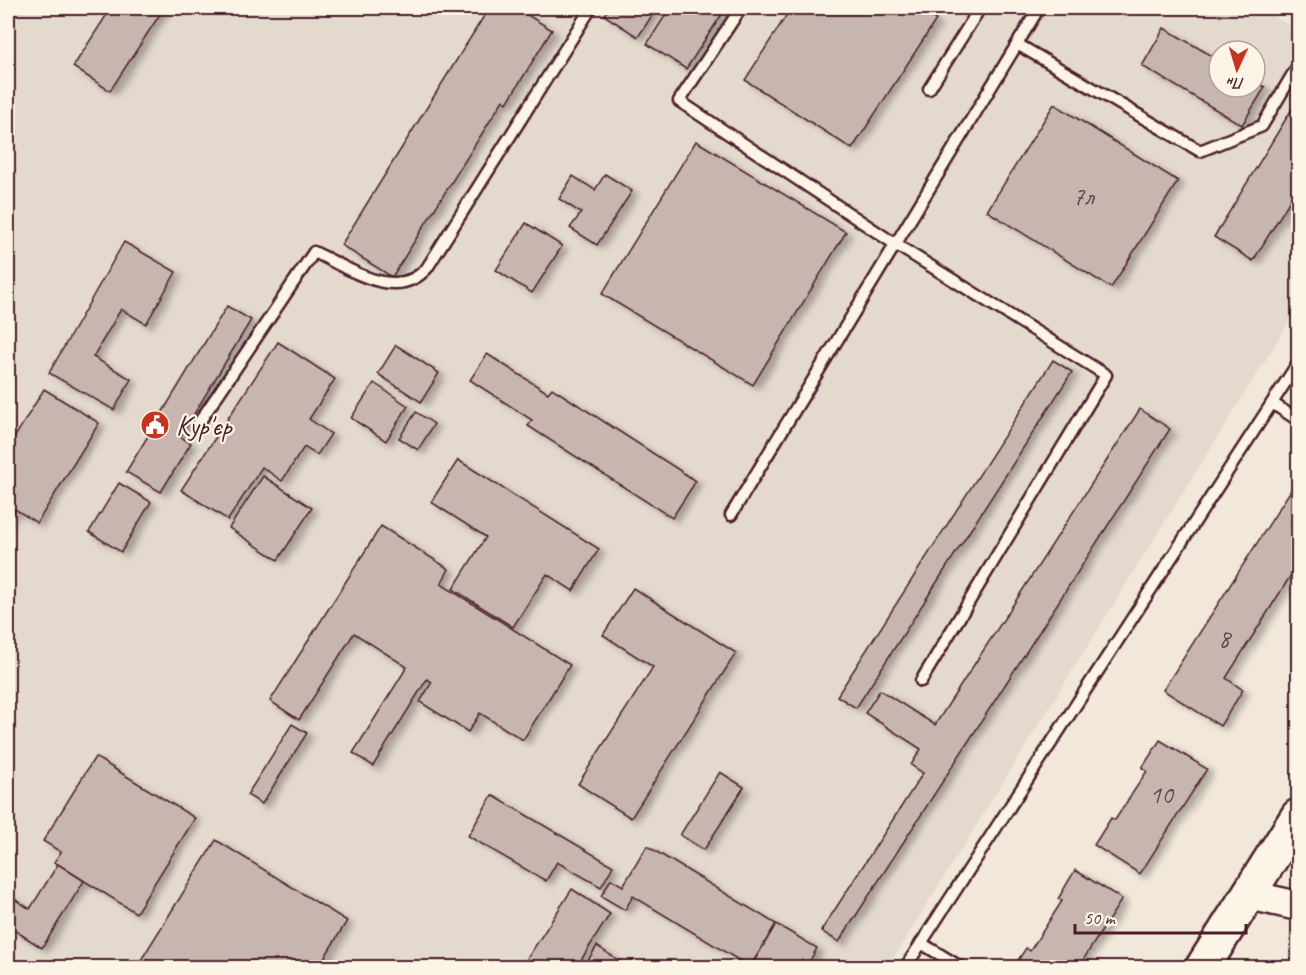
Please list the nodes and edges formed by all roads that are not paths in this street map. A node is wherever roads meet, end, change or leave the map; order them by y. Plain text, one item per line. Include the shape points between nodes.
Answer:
1 (591, 8) edge
2 (741, 8) edge
3 (980, 8) edge
4 (1039, 8) edge
5 (1017, 44) junction
6 (1297, 67) dead end
7 (929, 89) dead end
8 (895, 244) junction
9 (1299, 363) edge
10 (1272, 403) junction
11 (1299, 420) edge
12 (198, 424) dead end
13 (730, 515) dead end
14 (921, 681) dead end
15 (1299, 816) edge
16 (1249, 895) junction
17 (1299, 906) edge
18 (921, 943) junction
19 (905, 968) edge
20 (962, 968) edge
21 (1202, 968) edge

1 - 12 lane via 416,280 403,284 376,281 314,252
2 - 8 lane via 679,101
3 - 7 lane
4 - 5 lane
5 - 6 lane via 1200,151 1262,126
5 - 8 lane
8 - 13 lane
8 - 14 lane via 1106,375
9 - 10 lane
10 - 11 lane
10 - 18 lane
15 - 16 main road
16 - 17 street
16 - 21 main road
18 - 19 lane
18 - 20 lane

